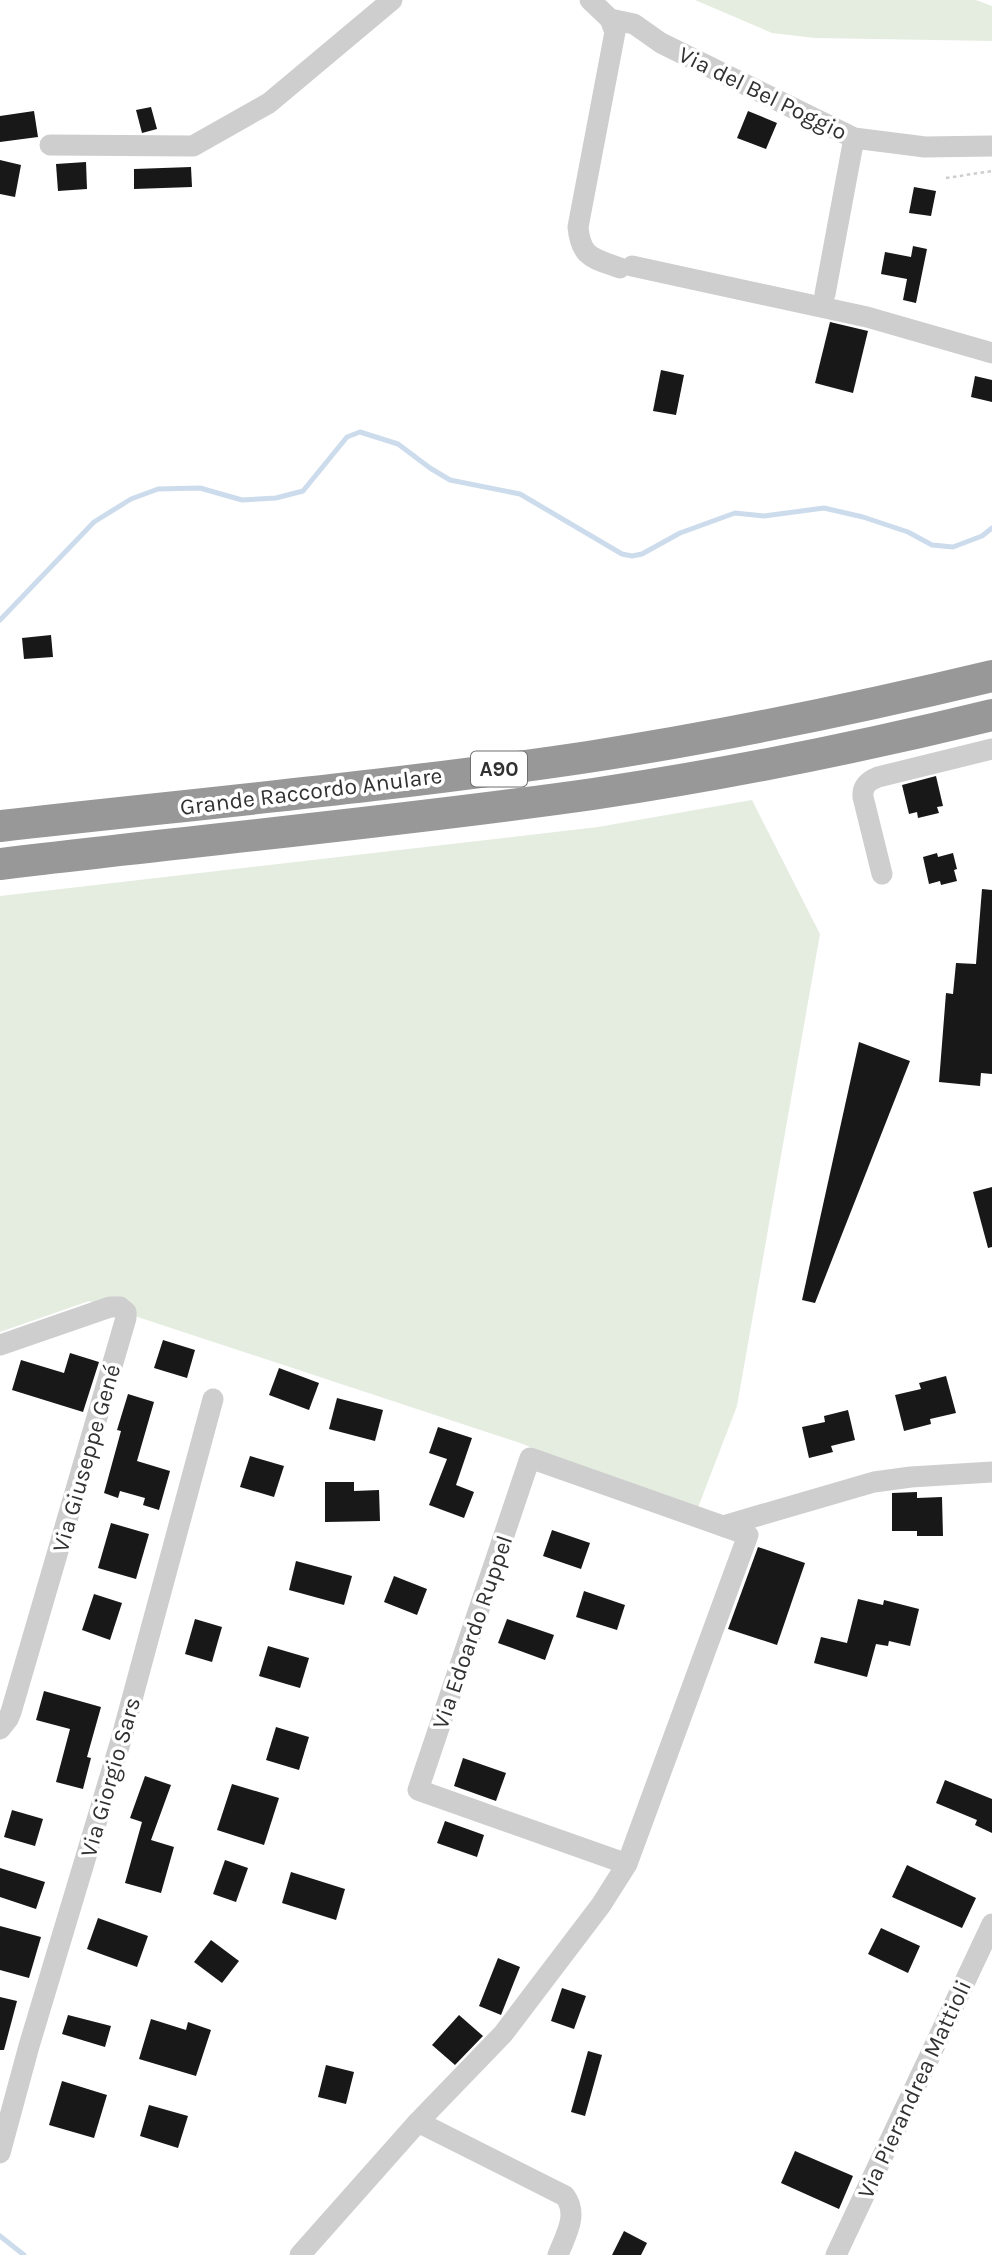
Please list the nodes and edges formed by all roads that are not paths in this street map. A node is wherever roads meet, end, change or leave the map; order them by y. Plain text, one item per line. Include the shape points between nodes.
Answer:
1 (392, 0) edge
2 (590, 0) edge
3 (610, 19) junction
4 (854, 138) junction
5 (50, 145) dead end
6 (992, 146) edge
7 (825, 294) dead end
8 (992, 353) edge
9 (992, 676) edge
10 (992, 715) edge
11 (992, 749) edge
12 (0, 827) edge
13 (0, 864) edge
14 (882, 874) dead end
15 (0, 1345) edge
16 (213, 1399) dead end
17 (992, 1472) edge
18 (723, 1526) junction
19 (0, 1728) edge
20 (627, 1864) junction
21 (992, 1924) edge
22 (418, 2122) junction
23 (0, 2153) edge
24 (300, 2255) edge
25 (558, 2255) edge
26 (836, 2255) edge

1 - 5 street via 269,103 192,146
2 - 3 street, Via del Bel Poggio
3 - 4 street, Via del Bel Poggio via 634,24 661,43
3 - 8 street via 615,32 578,227 580,244 588,256 867,317
4 - 6 street, Via del Bel Poggio via 925,147
4 - 7 street
9 - 12 highway, Grande Raccordo Anulare / A90 via 870,705 587,757
10 - 13 highway, Grande Raccordo Anulare / A90 via 796,758 594,793
11 - 14 street via 878,777 864,787
15 - 19 street, Via Giuseppe Gené via 110,1307 125,1312 9,1719
16 - 23 street, Via Giorgio Sars via 121,1741
17 - 18 street via 874,1482
18 - 20 street, Via Edoardo Ruppel via 748,1535
18 - 20 street, Via Edoardo Ruppel via 530,1458 418,1790
20 - 22 street, Via Edoardo Ruppel via 601,1906 503,2034
21 - 26 street, Via Pierandrea Mattioli
22 - 24 street, Via Edoardo Ruppel
22 - 25 street via 565,2196 572,2213

